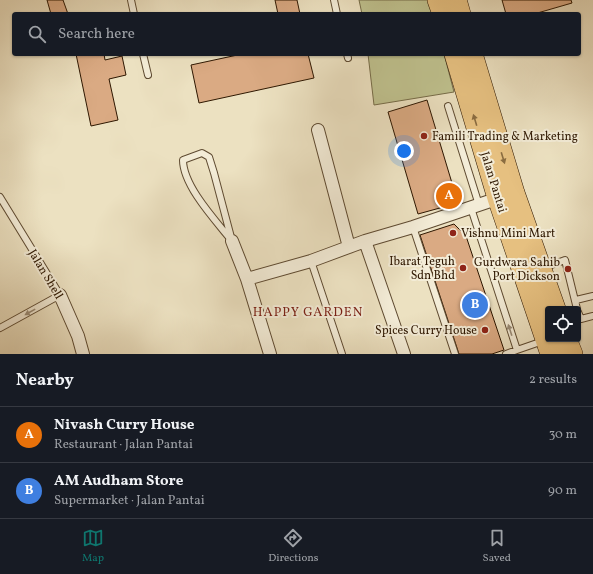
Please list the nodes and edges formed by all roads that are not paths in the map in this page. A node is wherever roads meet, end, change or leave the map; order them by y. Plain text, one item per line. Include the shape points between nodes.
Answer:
1 (131, 0) edge
2 (334, 0) edge
3 (438, 0) edge
4 (456, 0) edge
5 (134, 12) edge
6 (337, 12) edge
7 (442, 12) edge
8 (459, 12) edge
9 (143, 56) edge
10 (456, 56) edge
11 (472, 56) edge
12 (148, 75) dead end
13 (448, 106) dead end
14 (318, 130) dead end
15 (506, 195) junction
16 (0, 197) edge
17 (475, 206) junction
18 (413, 227) junction
19 (232, 241) junction
20 (365, 241) junction
21 (349, 247) junction
22 (311, 261) junction
23 (540, 269) junction
24 (247, 279) junction
25 (60, 295) junction
26 (593, 296) edge
27 (576, 302) junction
28 (554, 306) edge
29 (577, 306) edge
30 (593, 316) edge
31 (581, 319) edge
32 (0, 328) edge
33 (555, 344) edge
34 (517, 350) junction
35 (83, 354) edge
36 (270, 354) edge
37 (342, 354) edge
38 (404, 354) edge
39 (455, 354) edge
40 (506, 354) edge
41 (572, 354) edge

1 - 5 lane
2 - 6 lane
3 - 7 highway
4 - 8 highway
9 - 12 lane
15 -> 10 highway, Jalan Pantai
11 -> 15 highway, Jalan Pantai
13 - 17 lane
14 - 21 street
15 - 17 street
15 - 23 highway, Jalan Pantai
15 - 33 highway, Jalan Pantai
16 - 25 lane, Jalan Shell
17 - 18 street
34 -> 17 lane
18 - 20 street
18 - 39 lane
19 - 19 lane via 198,199 186,175 183,160 202,153 209,157
19 - 24 street
20 - 21 street
20 - 38 street
21 - 22 street
22 - 24 street
22 - 37 lane
23 - 27 lane via 565,260
23 - 28 highway, Jalan Pantai
24 - 36 street
25 -> 32 lane
25 - 35 street, Jalan Shell
26 - 27 lane
27 - 29 lane
30 - 31 lane
33 - 34 lane
33 - 41 highway, Jalan Pantai
34 - 40 lane

